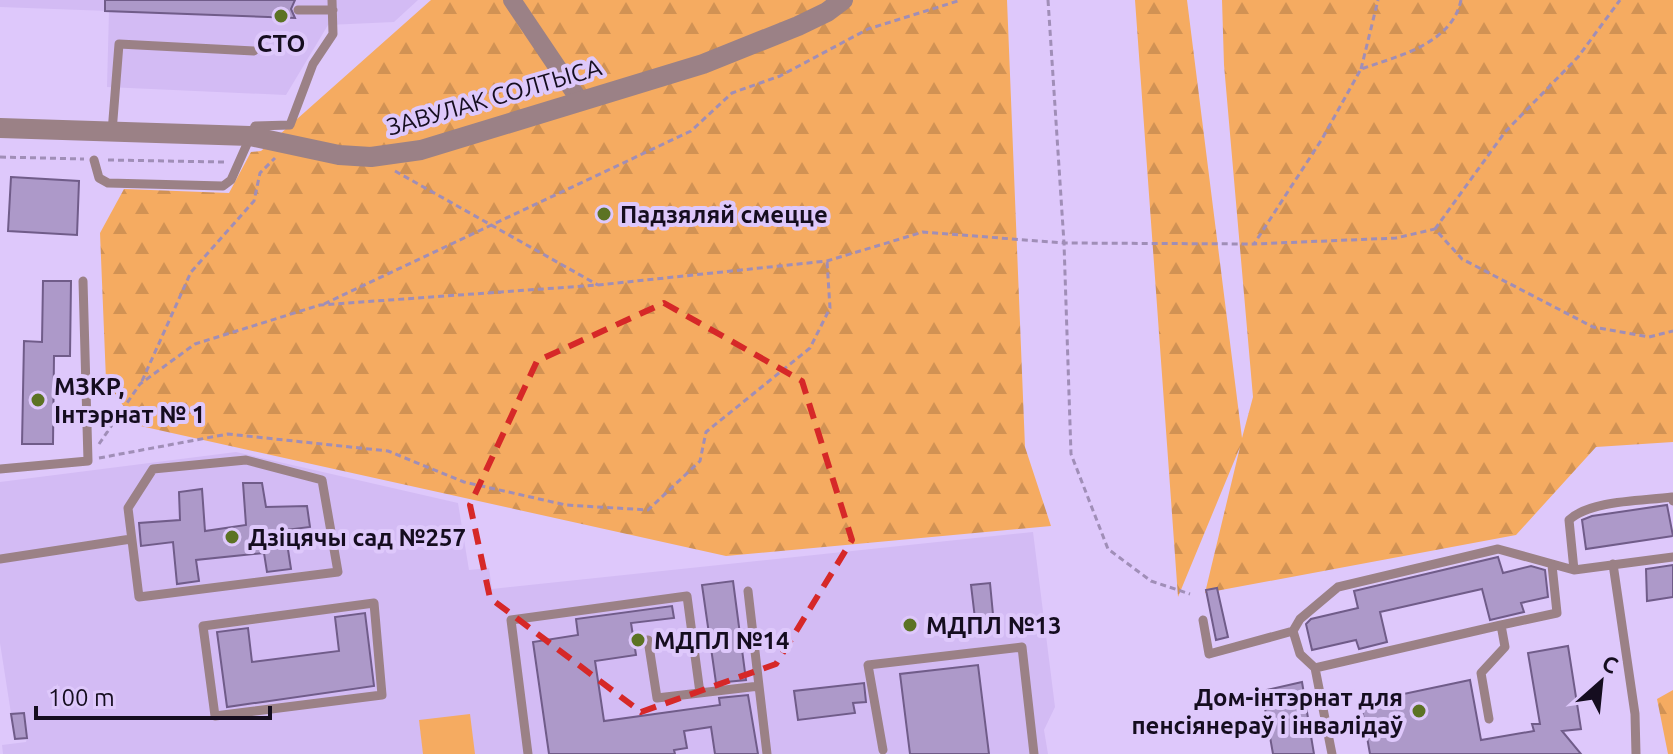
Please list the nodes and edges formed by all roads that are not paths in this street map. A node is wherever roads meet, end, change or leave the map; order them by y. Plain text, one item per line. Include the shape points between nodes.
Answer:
1 (512, 0) edge
2 (843, 0) edge
3 (332, 5) edge
4 (298, 10) dead end
5 (254, 51) dead end
6 (580, 101) junction
7 (0, 128) edge
8 (112, 132) junction
9 (250, 136) junction
10 (94, 160) road end
11 (83, 281) dead end
12 (0, 469) edge
13 (1673, 501) edge
14 (131, 539) junction
15 (1673, 557) edge
16 (0, 559) edge
17 (1613, 564) junction
18 (1552, 565) junction
19 (1574, 570) junction
20 (748, 591) dead end
21 (1203, 620) dead end
22 (1501, 625) junction
23 (1293, 631) junction
24 (648, 640) dead end
25 (1315, 668) junction
26 (759, 686) junction
27 (700, 693) junction
28 (215, 716) joint
29 (1489, 719) dead end
30 (883, 750) dead end
31 (528, 754) edge
32 (767, 754) edge
33 (1034, 754) edge
34 (1332, 754) edge
35 (1636, 754) edge

1 - 6 street
2 - 6 street, ЗАВУЛАК СОЛТЫСА via 798,26 703,64
3 - 4 lane
3 - 9 lane via 333,34 313,64 290,125 255,126
5 - 8 lane via 119,44
6 - 9 street, ЗАВУЛАК СОЛТЫСА via 421,150 371,157
7 - 8 street, ЗАВУЛАК СОЛТЫСА
8 - 9 street, ЗАВУЛАК СОЛТЫСА
9 - 10 lane via 231,180 223,186 108,183 99,178
11 - 12 lane via 88,461
13 - 19 lane via 1672,497 1578,511 1569,520
14 - 14 lane via 128,508 153,469 246,460 322,480 338,572 139,597
14 - 16 lane
15 - 17 lane
17 - 19 lane
17 - 35 lane
18 - 19 lane
18 - 22 lane via 1557,613
18 - 23 lane via 1498,549 1338,587
20 - 26 lane
21 - 23 lane via 1209,654
22 - 25 lane
22 - 29 lane via 1505,647 1481,673
23 - 25 lane via 1300,654
24 - 27 lane via 657,698
25 - 34 lane
26 - 27 lane
26 - 32 lane
27 - 31 lane via 687,596 511,620
28 - 28 lane via 203,626 374,603 382,695
30 - 33 lane via 868,665 1022,647

